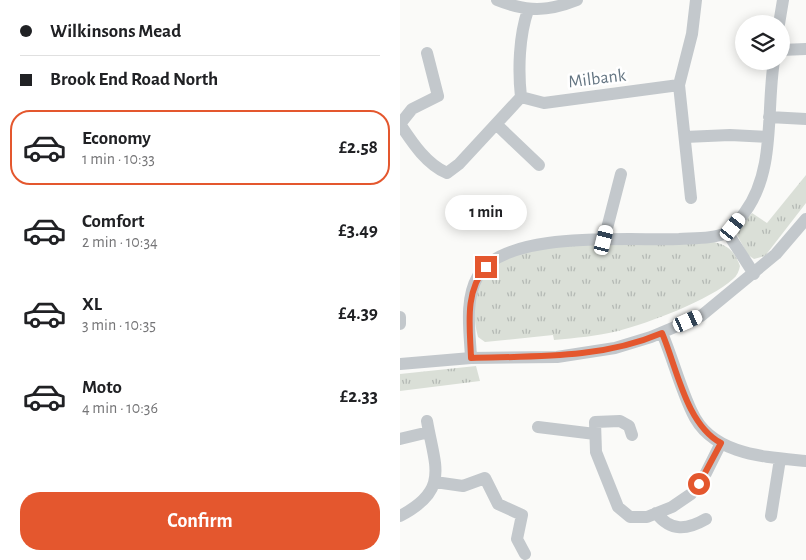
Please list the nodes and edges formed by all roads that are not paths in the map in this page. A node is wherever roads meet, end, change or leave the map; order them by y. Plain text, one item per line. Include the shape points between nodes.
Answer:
1 (497, 0) edge
2 (577, 0) edge
3 (696, 0) edge
4 (783, 0) edge
5 (528, 10) junction
6 (780, 15) edge
7 (806, 49) edge
8 (790, 51) edge
9 (426, 53) dead end
10 (773, 70) edge
11 (679, 85) junction
12 (521, 97) junction
13 (769, 117) junction
14 (806, 119) edge
15 (400, 124) edge
16 (496, 124) junction
17 (685, 137) junction
18 (768, 137) junction
19 (539, 165) dead end
20 (621, 174) dead end
21 (691, 198) dead end
22 (806, 219) edge
23 (727, 232) junction
24 (604, 240) junction
25 (754, 274) junction
26 (400, 317) edge
27 (400, 324) edge
28 (662, 333) junction
29 (471, 358) junction
30 (400, 364) edge
31 (538, 427) dead end
32 (595, 428) junction
33 (632, 435) dead end
34 (400, 439) edge
35 (721, 443) junction
36 (780, 459) junction
37 (806, 461) edge
38 (435, 482) junction
39 (656, 513) junction
40 (400, 516) edge
41 (771, 516) dead end
42 (706, 518) dead end
43 (525, 554) dead end

1 - 5 street
2 - 5 street via 557,8
3 - 11 street via 692,34
4 - 6 street
5 - 12 street via 523,23
7 - 8 street
9 - 15 street via 438,96 412,109
10 - 13 street
11 - 12 street, Milbank via 544,103
11 - 17 street
12 - 16 street
13 - 14 street
13 - 18 street
15 - 16 street via 409,140 437,168 447,173
16 - 19 street
17 - 18 street
17 - 21 street
18 - 23 street via 756,194
20 - 24 street
22 - 25 street
23 - 24 street via 700,238
23 - 25 street
24 - 29 street via 526,246 486,267 478,276 471,296
25 - 28 street via 701,316
26 - 27 street
28 - 29 street via 615,348 557,357
28 - 35 street via 692,414 711,437
29 - 30 street
31 - 32 street
32 - 33 street via 620,421 629,426
32 - 39 street via 596,452 618,507 630,517 647,517
34 - 38 street via 428,426
35 - 36 street via 733,449
35 - 39 street via 691,494
36 - 37 street
36 - 41 street
38 - 40 street via 428,496
38 - 43 street via 463,486 485,478 498,504 522,515 517,539
39 - 42 street via 664,524 691,528

